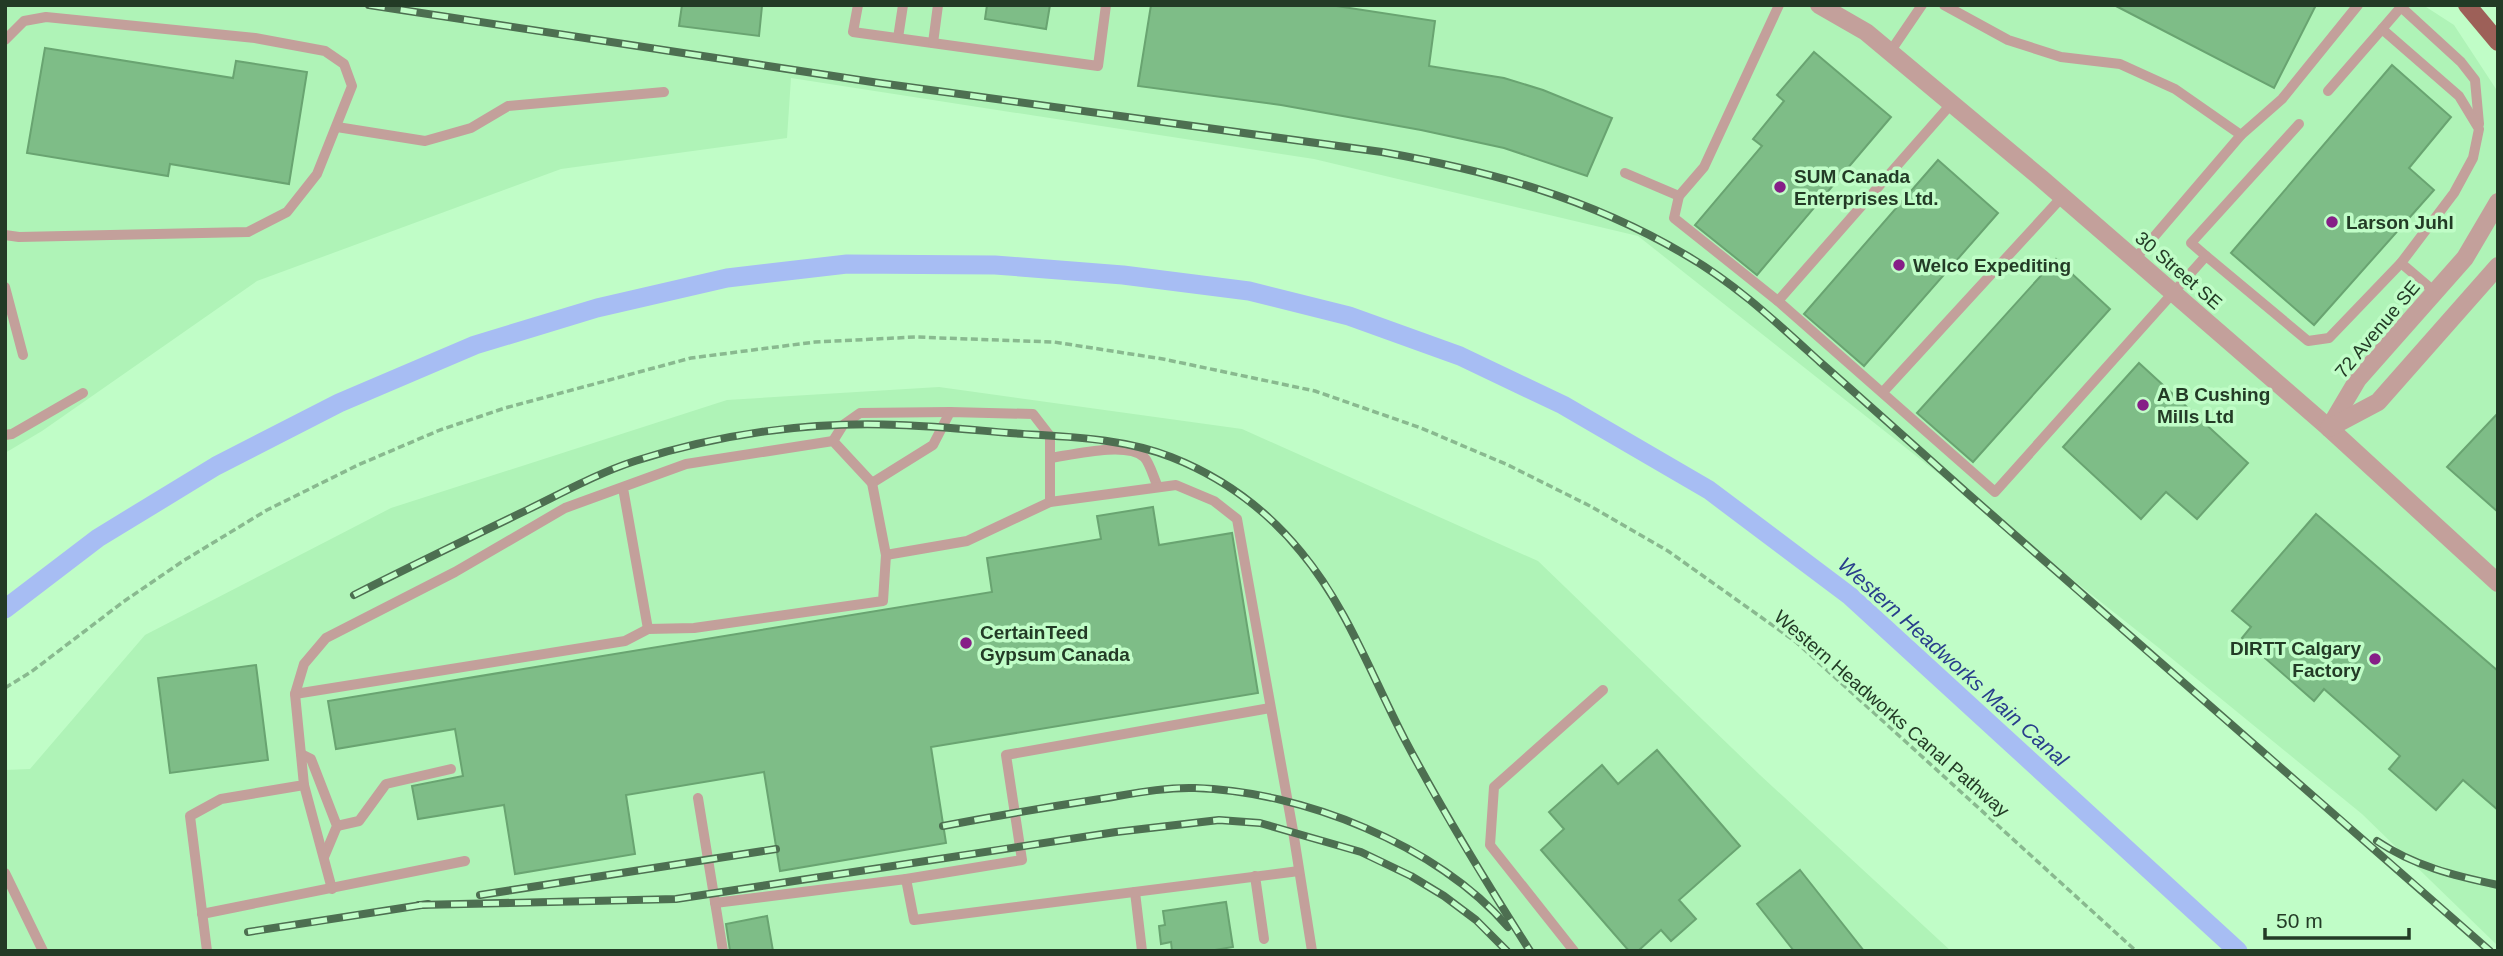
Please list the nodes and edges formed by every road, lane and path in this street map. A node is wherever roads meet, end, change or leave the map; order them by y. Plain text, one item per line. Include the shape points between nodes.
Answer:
1 (858, 5) edge
2 (903, 5) edge
3 (938, 5) edge
4 (1106, 5) edge
5 (1779, 5) edge
6 (1819, 5) edge
7 (1922, 5) edge
8 (1944, 5) edge
9 (2358, 5) edge
10 (2467, 5) edge
11 (2382, 29) junction
12 (898, 38) junction
13 (5, 40) edge
14 (2498, 42) edge
15 (933, 43) junction
16 (1890, 52) junction
17 (2328, 90) dead end
18 (664, 92) dead end
19 (1952, 103) junction
20 (2299, 124) dead end
21 (337, 127) junction
22 (2479, 129) junction
23 (2241, 135) junction
24 (1625, 173) dead end
25 (1679, 196) junction
26 (2063, 196) junction
27 (2498, 202) edge
28 (5, 235) edge
29 (2206, 256) junction
30 (2135, 259) junction
31 (2401, 264) junction
32 (2498, 266) edge
33 (5, 287) edge
34 (2435, 292) junction
35 (2174, 293) junction
36 (1778, 301) junction
37 (23, 355) dead end
38 (1882, 392) junction
39 (83, 393) dead end
40 (950, 412) junction
41 (2329, 428) junction
42 (5, 435) edge
43 (833, 441) junction
44 (1050, 458) junction
45 (873, 483) junction
46 (1158, 487) junction
47 (623, 488) junction
48 (1050, 502) junction
49 (886, 555) junction
50 (2498, 583) edge
51 (648, 629) junction
52 (5, 688) edge
53 (1603, 690) dead end
54 (295, 694) junction
55 (1270, 708) junction
56 (301, 754) junction
57 (452, 769) dead end
58 (304, 785) junction
59 (698, 798) dead end
60 (337, 826) junction
61 (324, 857) junction
62 (465, 861) dead end
63 (1300, 871) junction
64 (5, 873) edge
65 (1255, 876) junction
66 (906, 879) junction
67 (332, 888) junction
68 (1135, 892) junction
69 (715, 903) junction
70 (202, 914) junction
71 (1264, 939) dead end
72 (43, 951) edge
73 (207, 951) edge
74 (723, 951) edge
75 (1142, 951) edge
76 (1312, 951) edge
77 (1574, 951) edge
78 (2136, 951) edge

1 - 12 lane via 853,32
2 - 12 lane
3 - 15 lane
4 - 15 lane via 1098,66
5 - 25 lane via 1704,167
6 - 16 street, 30 Street SE
7 - 16 lane
8 - 23 lane via 2008,40 2061,57 2120,64 2175,89
9 - 23 lane via 2281,99
10 - 14 main road
11 - 17 lane
11 - 22 lane via 2459,96
11 - 22 lane via 2401,7 2461,62 2474,80
12 - 15 lane
13 - 21 lane via 24,21 46,17 255,38 324,51 344,64 352,86
16 - 19 street, 30 Street SE
18 - 21 lane via 508,106 471,128 425,142
19 - 26 street, 30 Street SE
19 - 36 lane
20 - 29 lane via 2191,243
21 - 28 lane via 317,174 287,212 248,233
22 - 31 lane via 2473,158 2454,193
23 - 30 lane
24 - 25 lane
25 - 36 lane via 1674,218
26 - 30 street, 30 Street SE
26 - 38 lane
27 - 34 street, 72 Avenue SE via 2465,258
29 - 31 lane via 2308,341 2329,338
29 - 35 lane
30 - 35 street, 30 Street SE
31 - 34 lane
32 - 41 street via 2378,402
33 - 37 lane
34 - 41 street, 72 Avenue SE via 2358,379
35 - 38 lane via 1995,492
35 - 41 street, 30 Street SE
36 - 38 lane
39 - 42 lane
40 - 43 lane via 860,413 843,425
40 - 44 lane via 1033,414 1050,436
40 - 45 lane via 933,445
41 - 50 street, 30 Street SE
43 - 45 lane
43 - 47 lane via 686,464
44 - 46 lane via 1107,449 1132,451 1144,457
44 - 48 lane
45 - 49 lane
46 - 48 lane
46 - 55 lane via 1176,485 1214,501 1237,519
47 - 51 lane
47 - 54 lane via 565,508 456,572 326,638 304,664
48 - 49 lane via 967,541
49 - 51 lane via 883,601 694,628
51 - 54 lane via 625,641
52 - 78 path, Western Headworks Canal Pathway via 183,561 267,510 358,465 505,408 691,358 815,342 915,337 1054,342 1315,391 1421,428 1590,506 1668,551 1796,642
53 - 77 lane via 1494,787 1490,845
54 - 56 lane
55 - 63 lane
55 - 66 lane via 1006,755 1022,860
56 - 58 lane
56 - 60 lane via 311,760
57 - 60 lane via 386,784 359,821
58 - 61 lane
58 - 70 lane via 222,799 190,816
59 - 69 lane
60 - 61 lane
61 - 67 lane
62 - 67 lane
63 - 65 lane
63 - 76 lane
64 - 72 lane
65 - 68 lane
65 - 71 lane
66 - 68 lane via 914,920
66 - 69 lane
67 - 70 lane
68 - 75 lane
69 - 74 lane
70 - 73 lane

